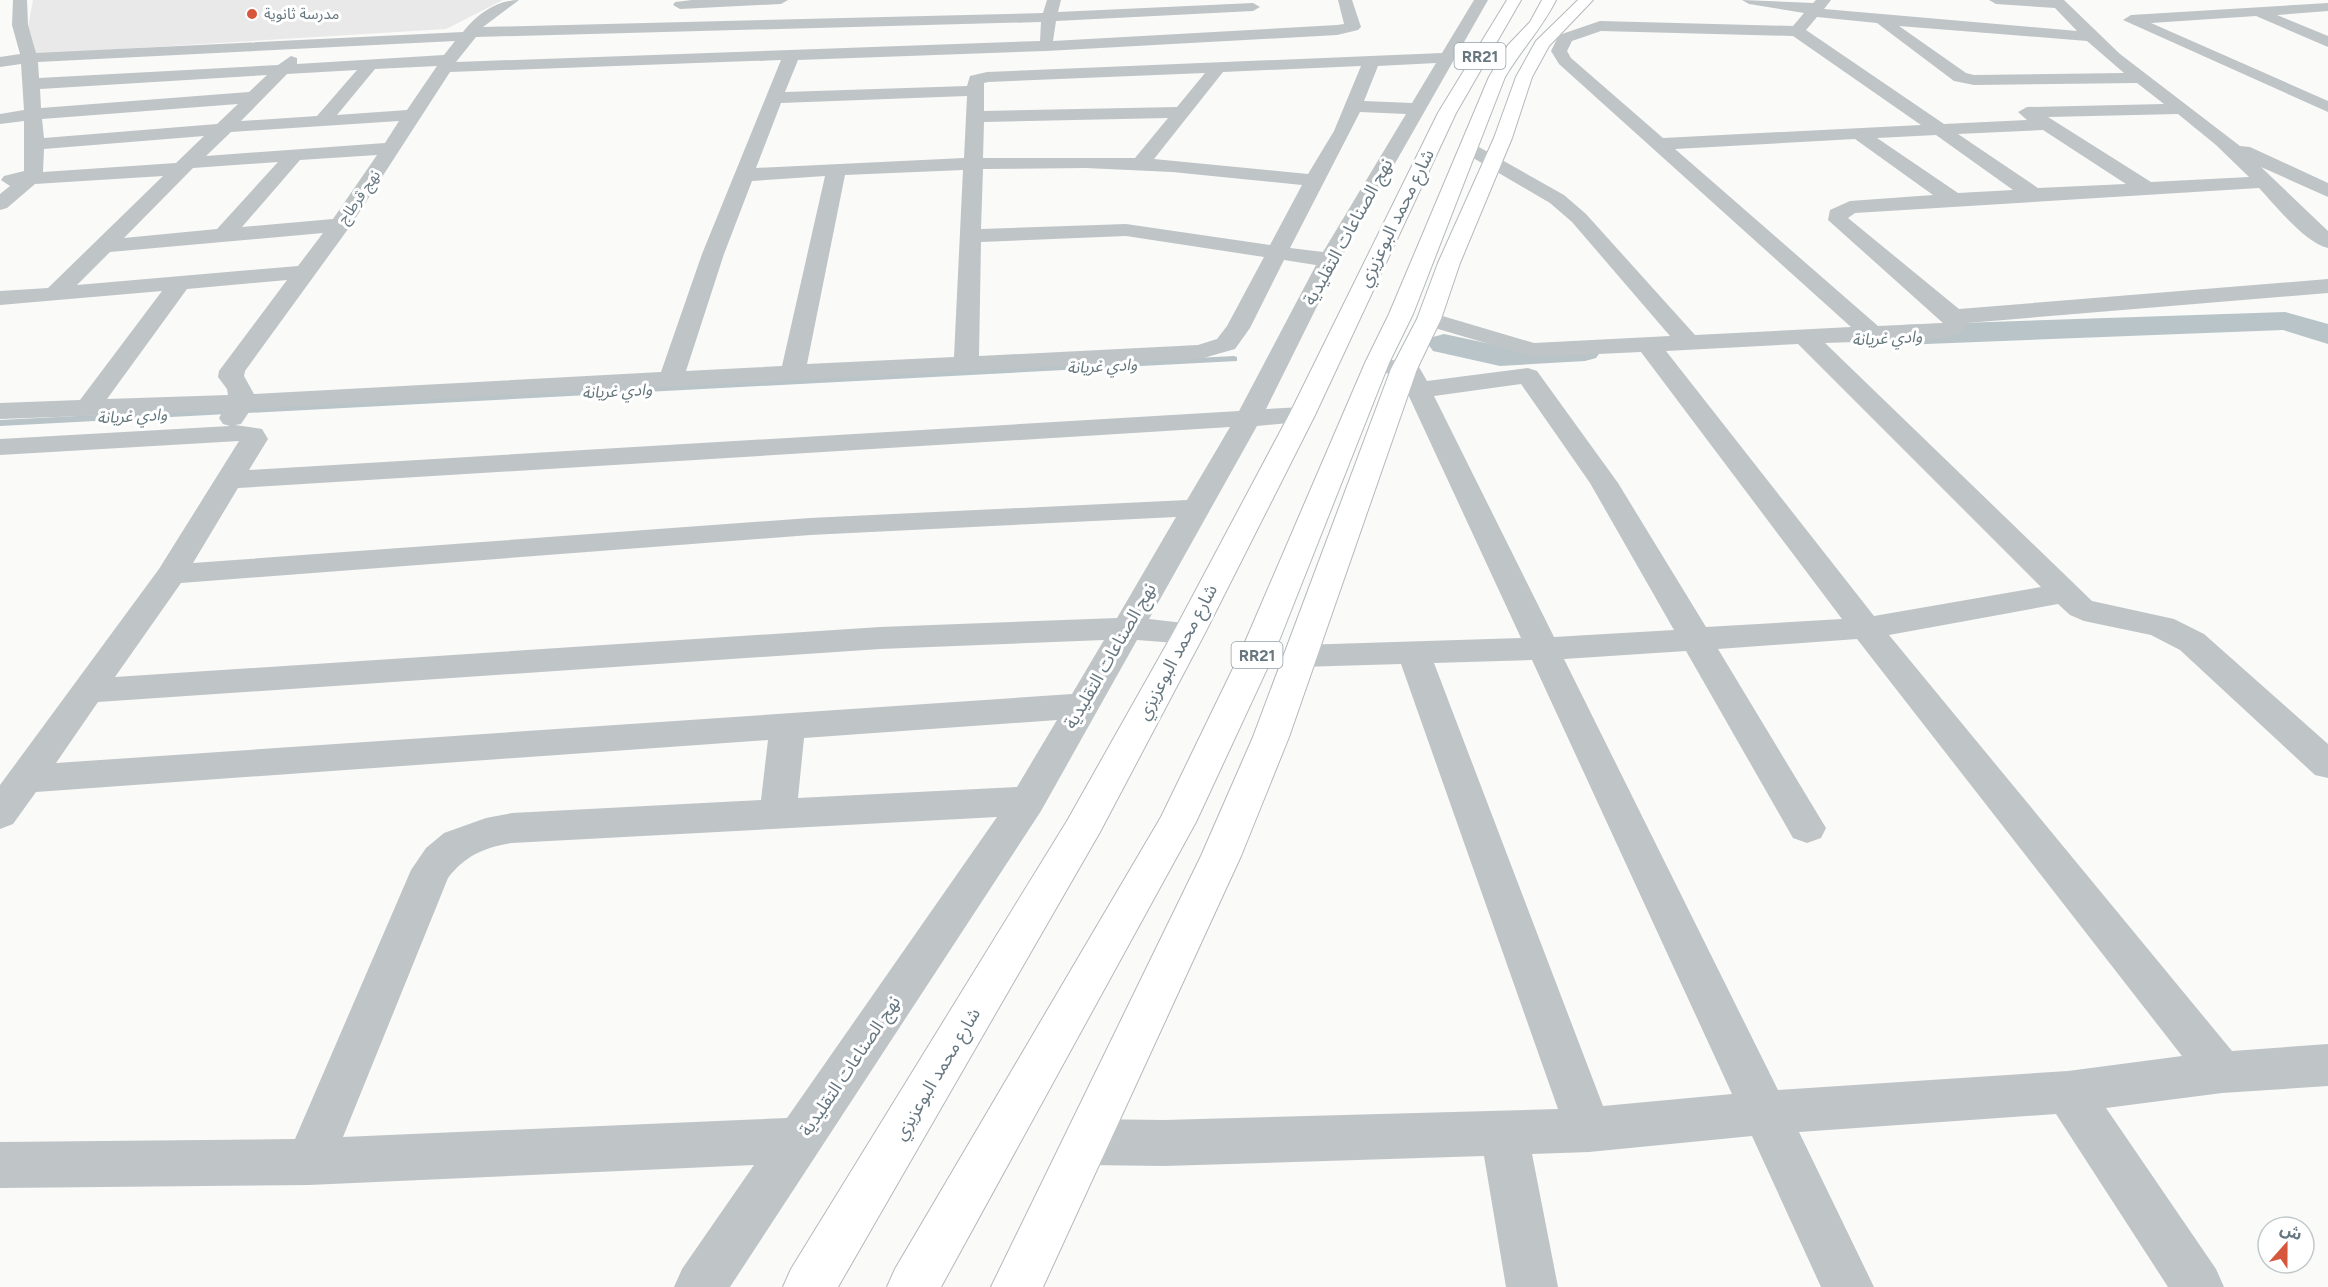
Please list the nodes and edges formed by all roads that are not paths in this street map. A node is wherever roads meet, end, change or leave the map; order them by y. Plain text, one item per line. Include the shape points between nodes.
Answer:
1 (20, 0) edge
2 (512, 0) edge
3 (781, 0) edge
4 (1054, 0) edge
5 (1345, 0) edge
6 (1481, 0) edge
7 (1514, 0) edge
8 (1550, 0) edge
9 (1749, 0) edge
10 (1996, 0) edge
11 (2319, 0) edge
12 (2058, 2) edge
13 (1252, 4) edge
14 (2328, 5) edge
15 (664, 6) dead end
16 (1816, 7) edge
17 (1598, 12) edge
18 (2258, 12) junction
19 (1137, 13) junction
20 (1049, 17) junction
21 (1882, 20) junction
22 (1978, 29) junction
23 (1310, 31) junction
24 (1797, 31) junction
25 (1261, 33) junction
26 (471, 34) junction
27 (2090, 37) junction
28 (1150, 40) junction
29 (309, 42) junction
30 (2328, 42) edge
31 (1046, 46) junction
32 (2006, 48) dead end
33 (792, 54) junction
34 (29, 58) junction
35 (1447, 58) junction
36 (2025, 60) dead end
37 (0, 62) edge
38 (1371, 62) junction
39 (447, 64) junction
40 (1326, 64) junction
41 (370, 65) junction
42 (1218, 68) junction
43 (284, 70) junction
44 (2054, 78) junction
45 (2142, 78) junction
46 (1974, 80) junction
47 (30, 84) junction
48 (975, 91) junction
49 (256, 97) junction
50 (775, 98) junction
51 (1353, 106) junction
52 (2328, 107) edge
53 (1417, 109) junction
54 (2179, 109) junction
55 (1182, 112) junction
56 (2027, 112) junction
57 (32, 114) junction
58 (415, 115) junction
59 (975, 117) junction
60 (0, 119) edge
61 (322, 121) junction
62 (2047, 124) junction
63 (225, 128) junction
64 (1938, 128) junction
65 (1856, 132) junction
66 (2223, 141) junction
67 (35, 144) junction
68 (1660, 144) junction
69 (393, 148) junction
70 (1482, 154) junction
71 (294, 156) junction
72 (972, 164) junction
73 (1140, 164) junction
74 (183, 166) junction
75 (836, 170) junction
76 (745, 175) junction
77 (31, 177) junction
78 (1314, 180) junction
79 (0, 182) edge
80 (2263, 182) junction
81 (2148, 189) junction
82 (2328, 191) edge
83 (2033, 194) junction
84 (1953, 199) junction
85 (0, 204) edge
86 (340, 225) junction
87 (223, 236) junction
88 (970, 236) junction
89 (2328, 242) edge
90 (103, 246) junction
91 (1276, 253) junction
92 (1329, 260) junction
93 (306, 272) junction
94 (180, 283) junction
95 (2328, 286) edge
96 (54, 294) junction
97 (4, 301) edge
98 (1954, 317) junction
99 (1429, 319) junction
100 (1872, 333) junction
101 (1806, 337) junction
102 (1688, 342) junction
103 (1648, 344) junction
104 (966, 362) junction
105 (1531, 363) junction
106 (793, 372) junction
107 (1400, 374) junction
108 (671, 379) junction
109 (88, 407) junction
110 (0, 411) edge
111 (1302, 415) junction
112 (233, 416) junction
113 (1249, 417) junction
114 (14, 446) edge
115 (0, 473) edge
116 (231, 480) junction
117 (1194, 508) junction
118 (171, 574) junction
119 (2064, 593) junction
120 (1126, 628) junction
121 (1866, 628) junction
122 (1190, 633) junction
123 (1696, 640) junction
124 (1543, 649) junction
125 (1414, 654) junction
126 (1300, 656) junction
127 (87, 691) junction
128 (1081, 706) junction
129 (788, 725) junction
130 (2328, 765) edge
131 (25, 779) junction
132 (1028, 801) junction
133 (0, 814) edge
134 (778, 814) junction
135 (1807, 828) dead end
136 (2328, 1065) edge
137 (2222, 1072) junction
138 (2068, 1092) junction
139 (1764, 1113) junction
140 (1589, 1130) junction
141 (1504, 1133) junction
142 (800, 1140) junction
143 (1087, 1142) junction
144 (309, 1162) junction
145 (0, 1166) edge
146 (700, 1287) edge
147 (809, 1287) edge
148 (913, 1287) edge
149 (1017, 1287) edge
150 (1532, 1287) edge
151 (1848, 1287) edge
152 (2198, 1287) edge

1 - 34 street via 20,25
2 - 26 street, نهج قرطاج via 476,25
3 - 15 street
4 - 20 street
5 - 23 street via 1353,27
6 - 35 street, نهج الصناعات التقليدية
7 - 111 main road, شارع محمد البوعزيزي / RR21 via 1447,112
8 - 70 main road, شارع محمد البوعزيزي / RR21 via 1497,77
9 - 16 street
10 - 12 street
11 - 14 street
12 - 27 street
13 - 19 street
13 - 25 street
14 - 18 street
16 - 21 street
16 - 24 street
17 - 24 street
17 - 68 street via 1565,38 1559,51 1565,61
17 - 70 main road via 1542,44
18 - 30 street
18 - 52 street via 2131,20
19 - 20 street
19 - 28 street
20 - 26 street via 610,22
20 - 31 street
21 - 22 street
21 - 46 street via 1960,77
22 - 27 street
22 - 32 street
23 - 25 street
23 - 40 street
24 - 64 street
25 - 28 street
26 - 29 street
26 - 39 street, نهج قرطاج
27 - 45 street
28 - 31 street
29 - 34 street
29 - 43 street
31 - 33 street
33 - 39 street
33 - 50 street
34 - 37 street
34 - 47 street
35 - 38 street
35 - 53 street, نهج الصناعات التقليدية
36 - 44 street
38 - 40 street
38 - 51 street
39 - 41 street
39 - 58 street, نهج قرطاج
40 - 42 street
41 - 43 street
41 - 61 street
42 - 48 street via 987,77 976,80
42 - 55 street
43 - 47 street
43 - 49 street
44 - 45 street
44 - 46 street
45 - 54 street
46 - 56 street
47 - 57 street
48 - 50 street
48 - 59 street
49 - 57 street
49 - 63 street
50 - 76 street
51 - 53 street
51 - 78 street
53 - 92 street, نهج الصناعات التقليدية
54 - 56 street
54 - 66 street
55 - 59 street
55 - 73 street
56 - 62 street
57 - 60 street
57 - 67 street
58 - 61 street
58 - 69 street, نهج قرطاج
59 - 72 street
61 - 63 street
62 - 64 street
62 - 81 street
63 - 67 street
63 - 74 street
64 - 65 street
64 - 83 street
65 - 68 street
65 - 84 street
66 - 80 street
66 - 82 street
67 - 77 street
68 - 100 street
69 - 71 street
69 - 86 street, نهج قرطاج
70 - 99 main road
70 - 102 street via 1557,199 1579,218
70 - 107 main road, شارع محمد البوعزيزي / RR21 via 1430,237 1401,314
71 - 74 street
71 - 87 street
72 - 73 street
72 - 75 street
72 - 88 street
73 - 78 street
74 - 77 street
74 - 90 street
75 - 76 street
75 - 106 street
76 - 108 street via 713,254
77 - 79 street
77 - 85 street
78 - 91 street
80 - 81 street
80 - 89 street
81 - 83 street
83 - 84 street
84 - 98 street via 1850,207 1837,214 1838,220
86 - 87 street
86 - 93 street, نهج قرطاج
87 - 90 street
88 - 91 street via 1126,230
88 - 104 street
90 - 96 street
91 - 92 street
91 - 104 street via 1238,328 1226,344 1212,350
92 - 113 street, نهج الصناعات التقليدية
93 - 94 street
93 - 112 street, نهج قرطاج via 232,371 231,377 240,388
94 - 96 street
94 - 109 street
95 - 98 street
96 - 97 street
98 - 100 street via 1956,326 1948,331
99 - 105 street via 1466,327 1509,346
99 - 107 main road
100 - 101 street
101 - 102 street
101 - 119 street
102 - 103 street
103 - 105 street
103 - 121 street
104 - 106 street
105 - 107 street
105 - 123 street
106 - 108 street
107 - 124 street
107 - 126 main road
107 - 148 main road, شارع محمد البوعزيزي / RR21 via 1256,656 1177,822
108 - 112 street
109 - 110 street
109 - 112 street
111 - 113 street
111 - 122 main road, شارع محمد البوعزيزي / RR21
112 - 114 street
112 - 116 street via 241,433 254,439
113 - 116 street
113 - 117 street, نهج الصناعات التقليدية
114 - 115 street
116 - 118 street
117 - 118 street via 832,527
117 - 120 street, نهج الصناعات التقليدية
118 - 127 street
119 - 121 street
119 - 130 street via 2081,608 2099,616 2154,622 2173,629
120 - 122 street
120 - 127 street via 880,638
120 - 128 street, نهج الصناعات التقليدية
121 - 123 street
121 - 137 street
122 - 147 main road, شارع محمد البوعزيزي / RR21 via 1075,842
123 - 124 street
123 - 135 street
124 - 125 street
124 - 139 street
125 - 126 street
125 - 140 street
126 - 143 main road via 1221,856
127 - 131 street
128 - 129 street
128 - 132 street, نهج الصناعات التقليدية
129 - 131 street
129 - 134 street
131 - 133 street
132 - 134 street
132 - 142 street, نهج الصناعات التقليدية
134 - 144 street via 512,828 472,835 447,849 431,870
136 - 137 street
137 - 138 street
138 - 139 street
138 - 152 street
139 - 140 street
139 - 151 street
140 - 141 street
141 - 143 street
141 - 150 street
142 - 144 street
142 - 146 street, نهج الصناعات التقليدية
143 - 149 main road
144 - 145 street

